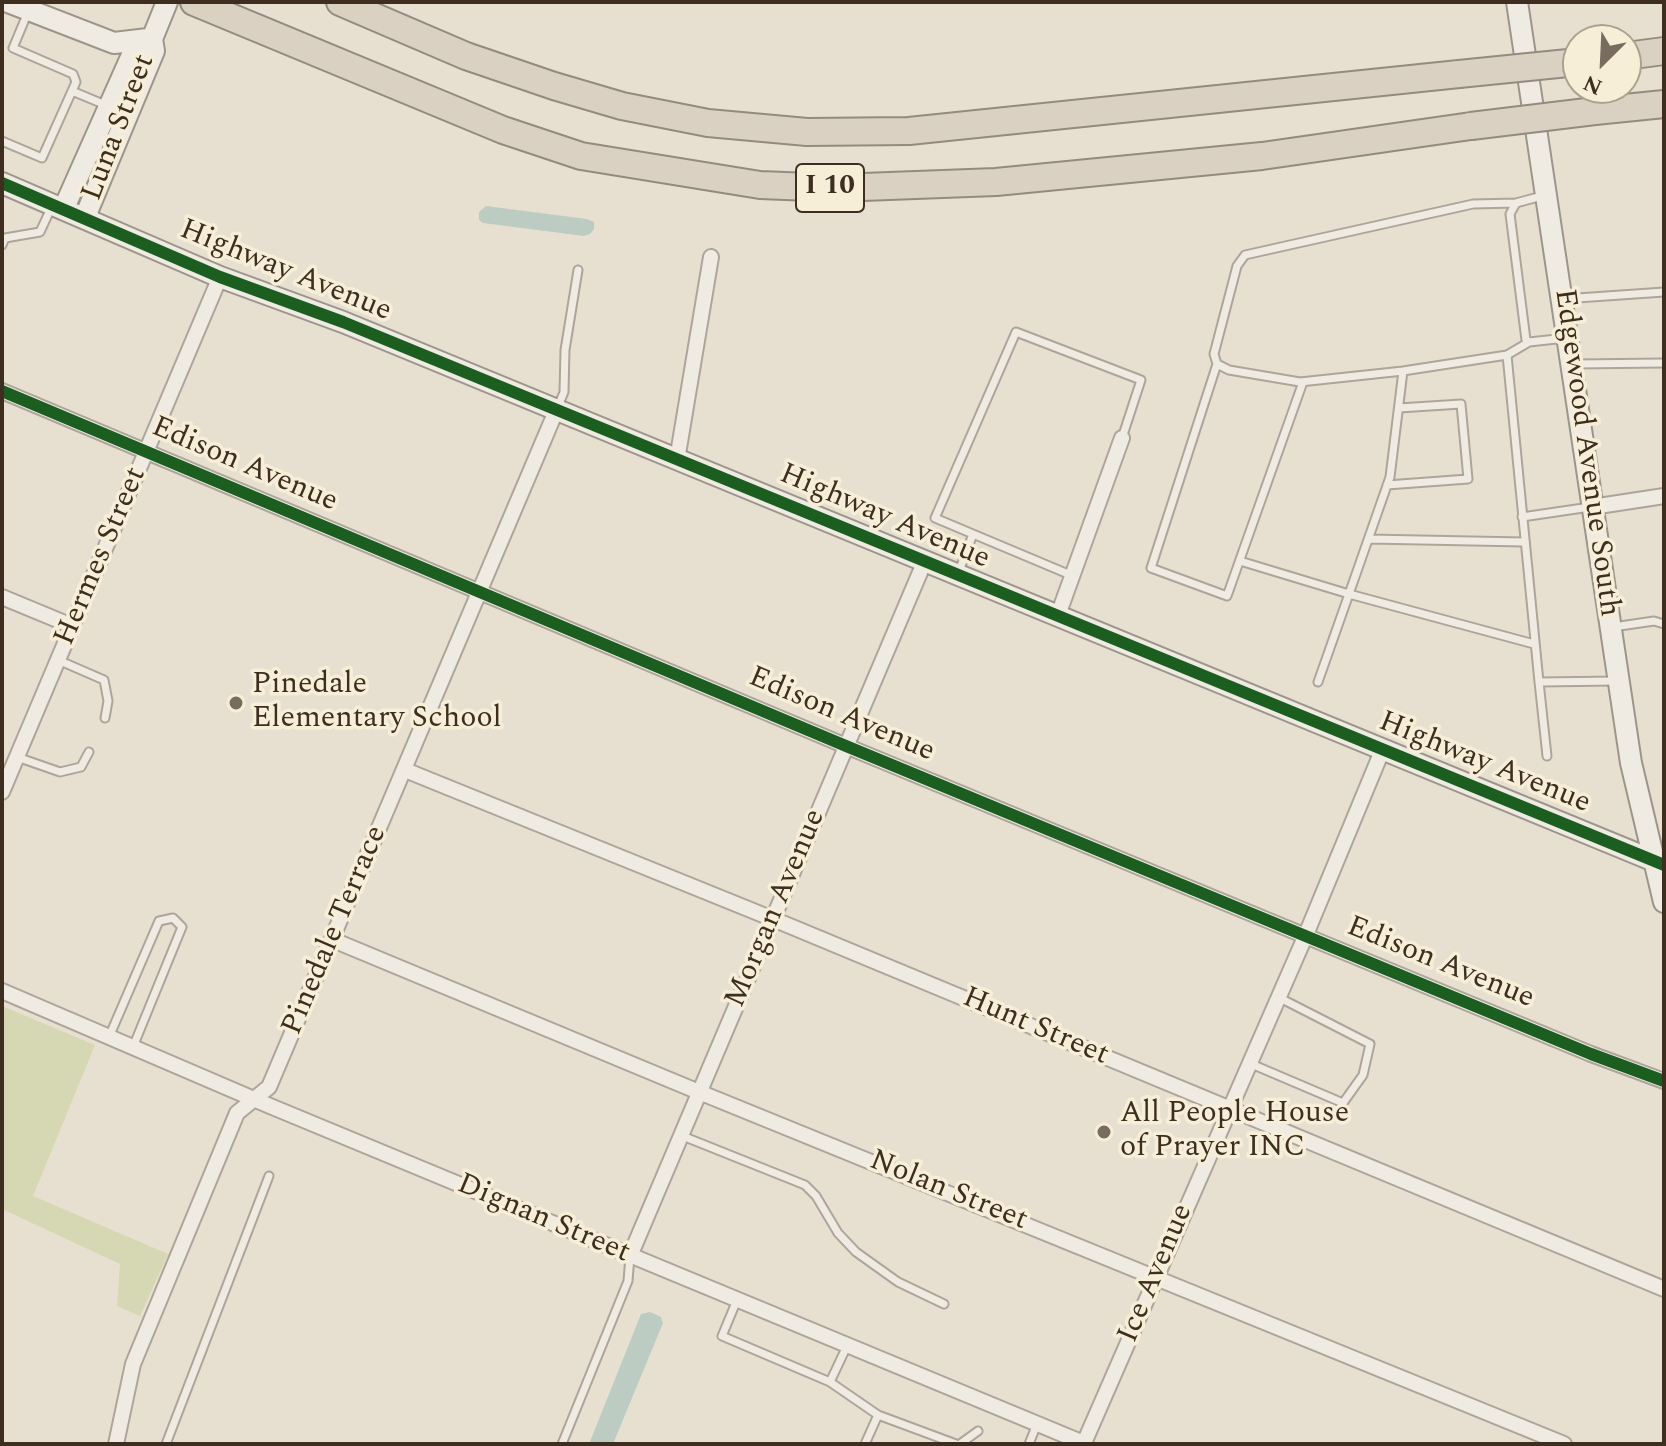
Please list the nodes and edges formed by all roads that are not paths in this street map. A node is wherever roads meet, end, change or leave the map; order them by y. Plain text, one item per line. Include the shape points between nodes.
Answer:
1 (8, 2) edge
2 (167, 2) edge
3 (340, 2) edge
4 (1517, 2) edge
5 (205, 7) edge
6 (29, 10) junction
7 (152, 39) junction
8 (1664, 51) edge
9 (1642, 54) edge
10 (1562, 64) edge
11 (72, 91) junction
12 (1664, 104) edge
13 (110, 106) junction
14 (2, 141) edge
15 (2, 183) edge
16 (1547, 194) junction
17 (1516, 203) junction
18 (58, 206) junction
19 (85, 217) junction
20 (2, 245) edge
21 (711, 257) dead end
22 (578, 270) dead end
23 (220, 277) junction
24 (1664, 292) edge
25 (1563, 299) junction
26 (1568, 338) junction
27 (1529, 342) junction
28 (1507, 355) junction
29 (1664, 363) edge
30 (1217, 364) junction
31 (1572, 364) junction
32 (1403, 371) junction
33 (1303, 382) junction
34 (2, 391) edge
35 (1399, 408) junction
36 (556, 411) junction
37 (1122, 438) joint
38 (146, 453) junction
39 (677, 460) junction
40 (1387, 485) junction
41 (1664, 496) edge
42 (1592, 507) junction
43 (1522, 517) junction
44 (973, 534) junction
45 (1369, 539) junction
46 (1524, 542) junction
47 (1240, 561) junction
48 (924, 563) junction
49 (957, 576) junction
50 (1073, 576) junction
51 (479, 593) junction
52 (1349, 594) junction
53 (2, 597) edge
54 (1057, 618) junction
55 (1664, 624) edge
56 (72, 626) junction
57 (1611, 628) junction
58 (1534, 644) junction
59 (58, 660) junction
60 (1619, 681) junction
61 (1318, 682) dead end
62 (1539, 682) junction
63 (105, 718) dead end
64 (846, 746) junction
65 (1382, 751) junction
66 (89, 752) dead end
67 (1547, 756) dead end
68 (17, 757) junction
69 (405, 770) junction
70 (2, 792) edge
71 (1658, 863) edge
72 (1664, 902) edge
73 (773, 919) junction
74 (1305, 937) junction
75 (333, 940) junction
76 (2, 991) edge
77 (1278, 997) junction
78 (109, 1037) junction
79 (133, 1047) junction
80 (1249, 1063) junction
81 (1664, 1081) edge
82 (699, 1092) junction
83 (253, 1099) junction
84 (1229, 1109) junction
85 (680, 1135) junction
86 (269, 1176) dead end
87 (630, 1256) junction
88 (1156, 1276) junction
89 (1664, 1289) edge
90 (737, 1300) junction
91 (944, 1304) dead end
92 (847, 1346) junction
93 (830, 1382) junction
94 (878, 1415) junction
95 (1037, 1424) junction
96 (978, 1431) dead end
97 (116, 1444) edge
98 (166, 1444) edge
99 (562, 1444) edge
100 (865, 1444) edge
101 (958, 1444) edge
102 (1029, 1444) edge
103 (1085, 1444) edge
104 (1564, 1444) edge

1 - 6 street
2 - 7 street, Luna Street
3 - 10 highway, I 10, bridge via 466,56 622,106 708,123 807,132 909,131
4 - 16 street, Edgewood Avenue South
5 - 12 highway, I 10, bridge via 503,130 581,156 760,185 996,182 1262,156
6 - 7 street via 114,43
6 - 11 lane via 13,48 73,74
7 - 13 street, Luna Street via 137,47
7 - 19 street, Luna Street via 154,51
8 - 9 highway
11 - 13 lane
11 - 14 lane via 42,158
13 - 18 street, Luna Street
15 - 18 street, Highway Avenue
16 - 17 lane
16 - 25 street, Edgewood Avenue South
17 - 27 lane via 1510,214
17 - 30 lane via 1473,204 1245,255 1237,266 1214,354
18 - 19 street, Highway Avenue
18 - 20 lane via 40,232 5,238
19 - 23 street, Highway Avenue
21 - 39 street
22 - 36 lane via 564,392
23 - 36 street, Highway Avenue
23 - 38 street, Hermes Street
24 - 25 lane
25 - 26 street, Edgewood Avenue South
26 - 27 lane
26 - 31 street, Edgewood Avenue South
27 - 28 lane
28 - 32 lane
28 - 43 lane
29 - 31 lane
30 - 33 lane
30 - 47 lane via 1151,568 1227,596
31 - 42 street, Edgewood Avenue South
32 - 33 lane
32 - 35 lane
33 - 47 lane
34 - 38 street, Edison Avenue
35 - 40 lane
35 - 40 lane via 1461,404 1468,479
36 - 39 street, Highway Avenue
36 - 51 street, Pinedale Terrace
37 - 44 lane via 1141,380 1016,332 935,518
37 - 50 street
38 - 51 street, Edison Avenue
38 - 56 street, Hermes Street
39 - 48 street, Highway Avenue
40 - 45 lane
41 - 42 street
42 - 43 lane
42 - 57 street, Edgewood Avenue South
43 - 46 lane
44 - 49 lane
44 - 50 lane
45 - 46 lane
45 - 52 lane
46 - 58 lane
47 - 52 lane
48 - 49 street, Highway Avenue
48 - 64 street, Morgan Avenue
49 - 54 street, Highway Avenue
50 - 54 street
51 - 64 street, Edison Avenue
51 - 69 street, Pinedale Terrace
52 - 58 lane
52 - 61 lane
53 - 56 street
54 - 65 street, Highway Avenue
55 - 57 lane
56 - 59 street, Hermes Street
57 - 60 street, Edgewood Avenue South
58 - 62 lane
59 - 63 lane via 104,680
59 - 68 street, Hermes Street
60 - 62 lane
60 - 71 street, Edgewood Avenue South via 1631,763
62 - 67 lane
64 - 73 street, Morgan Avenue
64 - 74 street, Edison Avenue
65 - 71 street, Highway Avenue
65 - 74 street, Ice Avenue
66 - 68 lane via 81,767 60,772
68 - 70 street, Hermes Street
69 - 73 street, Hunt Street
69 - 75 street, Pinedale Terrace
71 - 72 street, Edgewood Avenue South
73 - 82 street, Morgan Avenue
73 - 84 street, Hunt Street
74 - 77 street, Ice Avenue
74 - 81 street, Edison Avenue
75 - 82 street, Nolan Street
75 - 83 street, Pinedale Terrace via 269,1087
76 - 78 street, Dignan Street
77 - 80 street, Ice Avenue
77 - 80 lane via 1370,1044 1363,1075 1343,1103
78 - 79 street, Dignan Street
78 - 79 lane via 159,921 173,918 182,927
79 - 83 street, Dignan Street
80 - 84 street, Ice Avenue
82 - 85 street, Morgan Avenue
82 - 88 street, Nolan Street
83 - 87 street, Dignan Street
83 - 97 street, Pinedale Terrace via 237,1113 133,1364
84 - 88 street, Ice Avenue
84 - 89 street, Hunt Street
85 - 87 street, Morgan Avenue
85 - 91 lane via 805,1185 856,1252 898,1282
86 - 98 lane
87 - 90 street, Dignan Street
87 - 99 lane via 628,1281
88 - 103 street, Ice Avenue
88 - 104 street, Nolan Street
90 - 92 street, Dignan Street
90 - 93 lane via 722,1336
92 - 93 lane
92 - 95 street, Dignan Street
93 - 94 lane
94 - 100 lane
94 - 101 lane
95 - 102 lane
95 - 103 street, Dignan Street
96 - 101 lane

